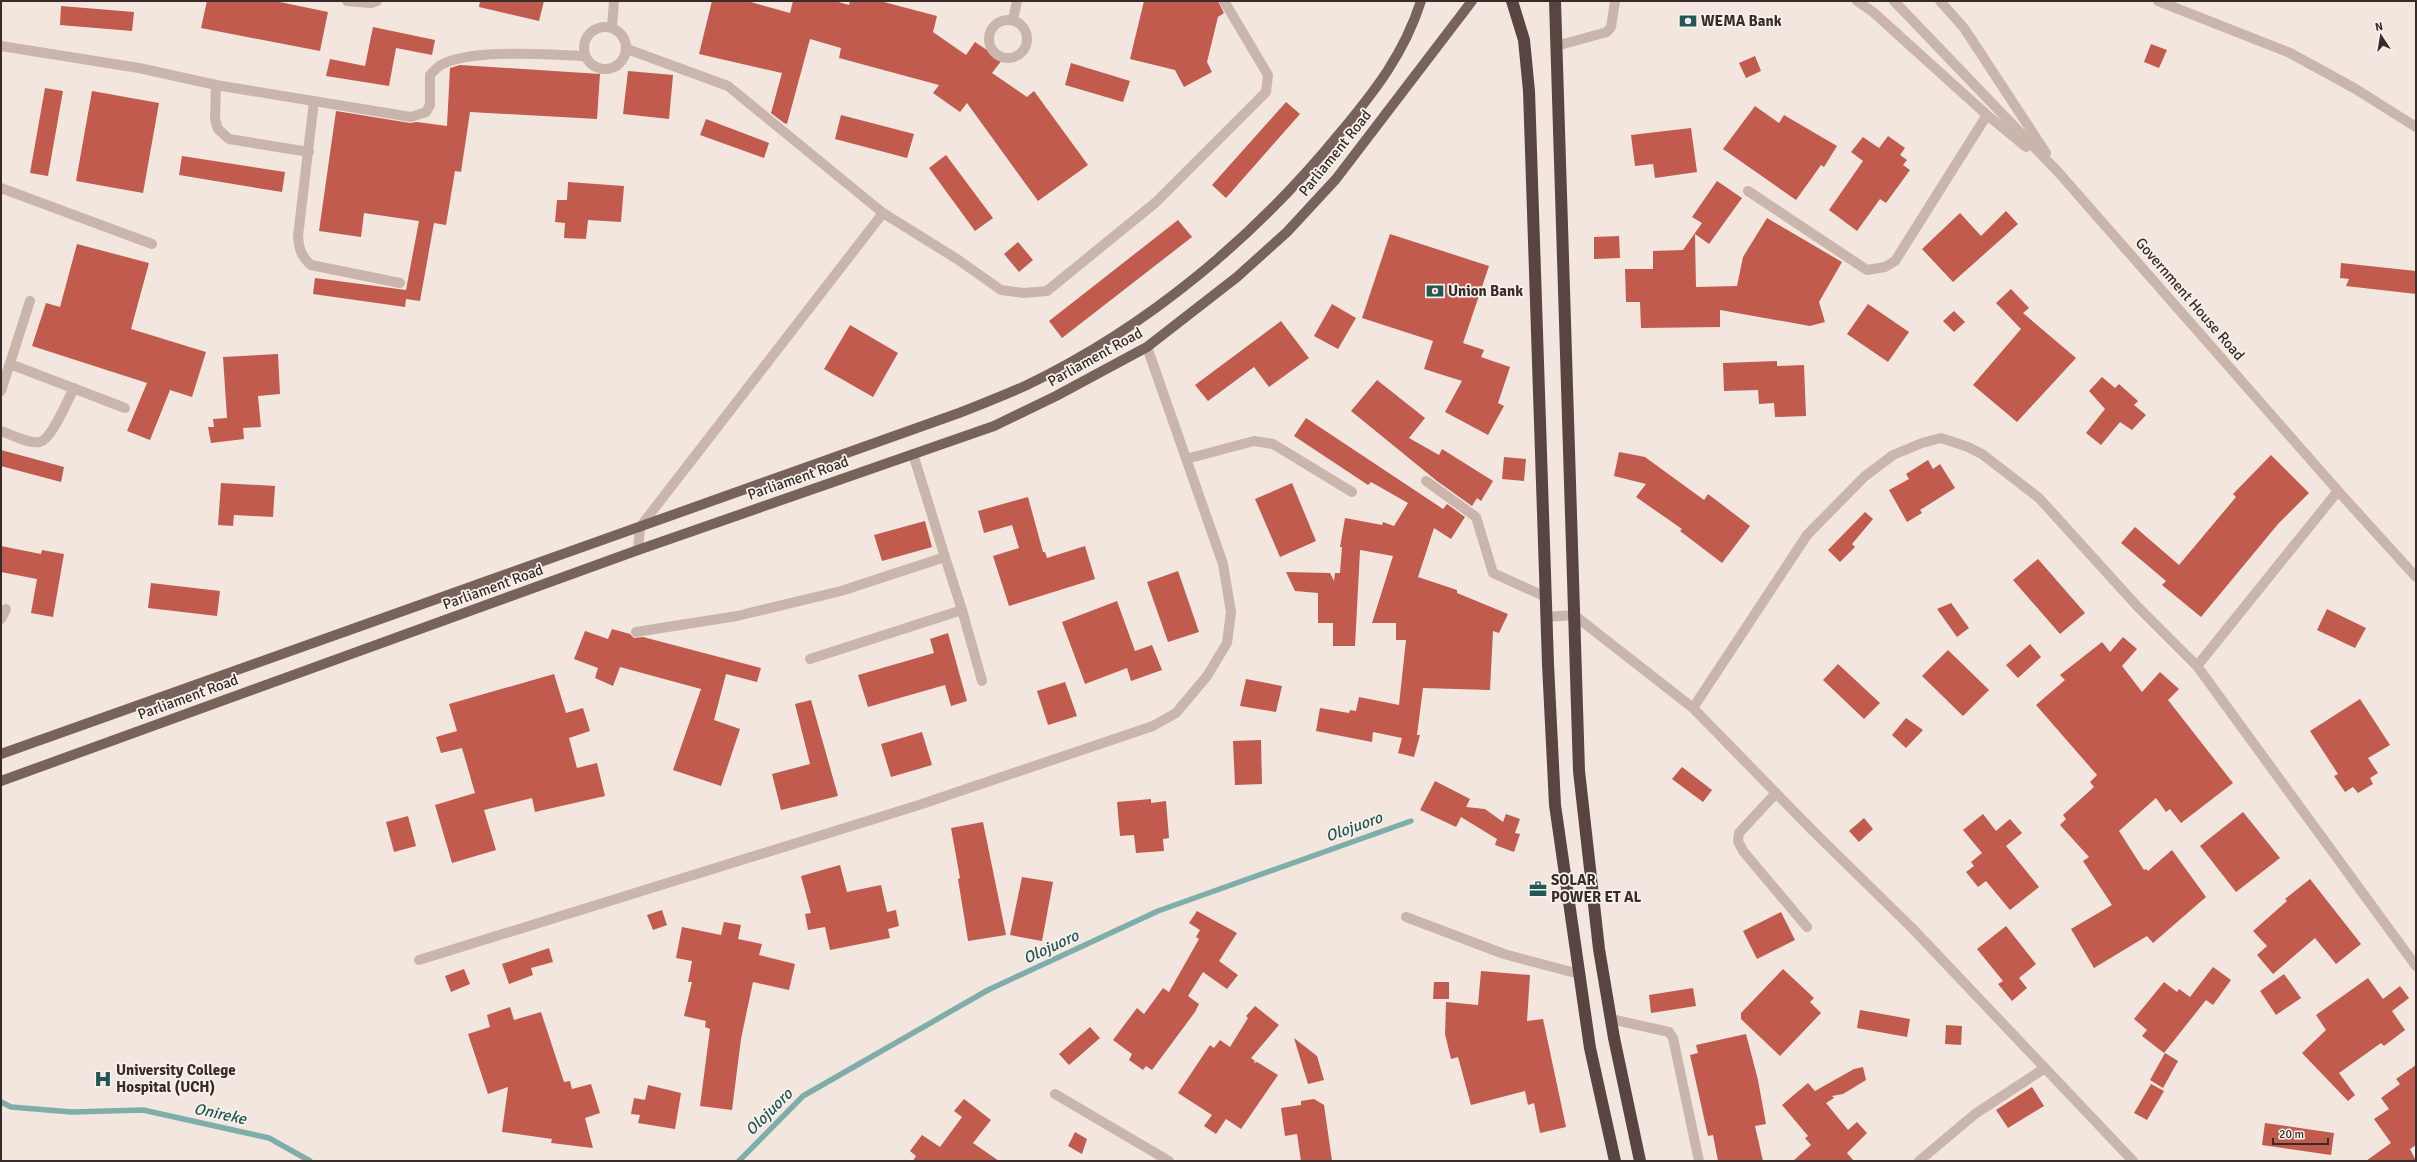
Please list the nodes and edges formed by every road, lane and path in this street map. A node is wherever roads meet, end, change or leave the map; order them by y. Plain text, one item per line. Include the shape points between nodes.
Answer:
1 (347, 1) edge
2 (377, 1) edge
3 (614, 1) edge
4 (1017, 1) edge
5 (1224, 1) edge
6 (1421, 1) edge
7 (1472, 1) edge
8 (1512, 1) edge
9 (1555, 1) edge
10 (1615, 1) edge
11 (1857, 1) edge
12 (1894, 1) edge
13 (1940, 1) edge
14 (2159, 1) edge
15 (1013, 20) dead end
16 (612, 27) junction
17 (1, 46) edge
18 (1556, 46) junction
19 (627, 49) junction
20 (585, 56) junction
21 (216, 85) junction
22 (314, 101) junction
23 (1987, 115) junction
24 (2416, 127) edge
25 (309, 152) junction
26 (2059, 173) junction
27 (1, 188) edge
28 (1748, 191) dead end
29 (883, 214) junction
30 (152, 244) dead end
31 (400, 283) dead end
32 (30, 301) dead end
33 (1147, 347) junction
34 (10, 364) junction
35 (74, 388) junction
36 (1, 392) edge
37 (125, 408) dead end
38 (1, 431) edge
39 (913, 454) junction
40 (1186, 459) junction
41 (1426, 481) dead end
42 (2338, 491) junction
43 (1352, 492) dead end
44 (640, 527) junction
45 (638, 550) junction
46 (945, 557) junction
47 (2416, 577) edge
48 (1546, 597) junction
49 (6, 609) dead end
50 (962, 610) junction
51 (1574, 615) junction
52 (1546, 617) junction
53 (1, 619) edge
54 (636, 632) dead end
55 (810, 659) dead end
56 (2197, 666) junction
57 (982, 682) dead end
58 (1693, 708) junction
59 (1, 754) edge
60 (1, 781) edge
61 (1776, 793) junction
62 (1406, 917) dead end
63 (1807, 927) dead end
64 (419, 960) dead end
65 (2416, 966) edge
66 (1579, 974) junction
67 (1611, 1019) junction
68 (2044, 1068) junction
69 (1055, 1094) dead end
70 (1169, 1161) edge
71 (1615, 1161) edge
72 (1640, 1161) edge
73 (1699, 1161) edge
74 (1919, 1161) edge
75 (2134, 1161) edge

1 - 2 street
3 - 16 street
4 - 15 street
5 - 29 street via 1268,75 1266,92 1155,203 1047,290 1024,293 1002,290
6 - 44 main road, Parliament Road via 1412,29 1386,75 1315,164 1271,210 1219,258 1160,304 1098,345 1028,384 959,413
7 - 33 main road, Parliament Road via 1336,179 1293,226 1237,277
8 - 48 highway via 1524,40 1528,91
9 - 18 highway
10 - 18 street via 1611,27 1607,32
11 - 23 street via 1873,12
12 - 26 street, Government House Road
13 - 26 street via 1964,28
14 - 24 street via 2290,53 2354,88
16 - 19 street via 626,40
16 - 20 street via 602,26 586,37
17 - 21 street via 139,68
18 - 51 highway
19 - 20 street via 618,65 609,69 595,66
19 - 29 street via 728,86
20 - 22 street via 494,54 440,65 430,76 430,105 426,112 411,117
21 - 22 street
21 - 25 street via 215,119 218,129 229,139
22 - 25 street
23 - 26 street
23 - 28 street via 1895,261 1885,268 1867,270
25 - 31 street via 298,236 299,249 303,257 311,265
26 - 42 street, Government House Road
27 - 30 street
29 - 44 street
32 - 34 street
33 - 39 main road, Parliament Road via 994,426
33 - 40 street
34 - 35 street
34 - 36 street
35 - 37 street
35 - 38 street via 48,437 40,442
39 - 45 main road, Parliament Road
39 - 46 street
40 - 43 street via 1254,441 1273,444
40 - 64 street via 1223,564 1231,612 1227,644 1208,676 1176,713 1153,726 919,805
41 - 48 street via 1476,517 1493,573
42 - 47 street, Government House Road
42 - 56 street
44 - 45 street
44 - 59 main road, Parliament Road
45 - 60 main road, Parliament Road
46 - 50 street
46 - 54 street via 841,591 737,616
48 - 52 highway
49 - 53 street
50 - 55 street
50 - 57 street
51 - 52 street
51 - 58 street
51 - 67 highway via 1579,771 1592,904
52 - 66 highway via 1556,805
56 - 58 street via 2137,606 2039,498 1982,454 1941,438 1893,455 1864,477 1807,534
56 - 65 street
58 - 61 street
61 - 63 street via 1739,833 1738,841
61 - 68 street via 1913,930
62 - 66 street via 1504,954
66 - 71 highway via 1590,1048
67 - 72 highway
67 - 73 street via 1669,1032 1673,1038
68 - 74 street via 1975,1114
68 - 75 street
69 - 70 street

